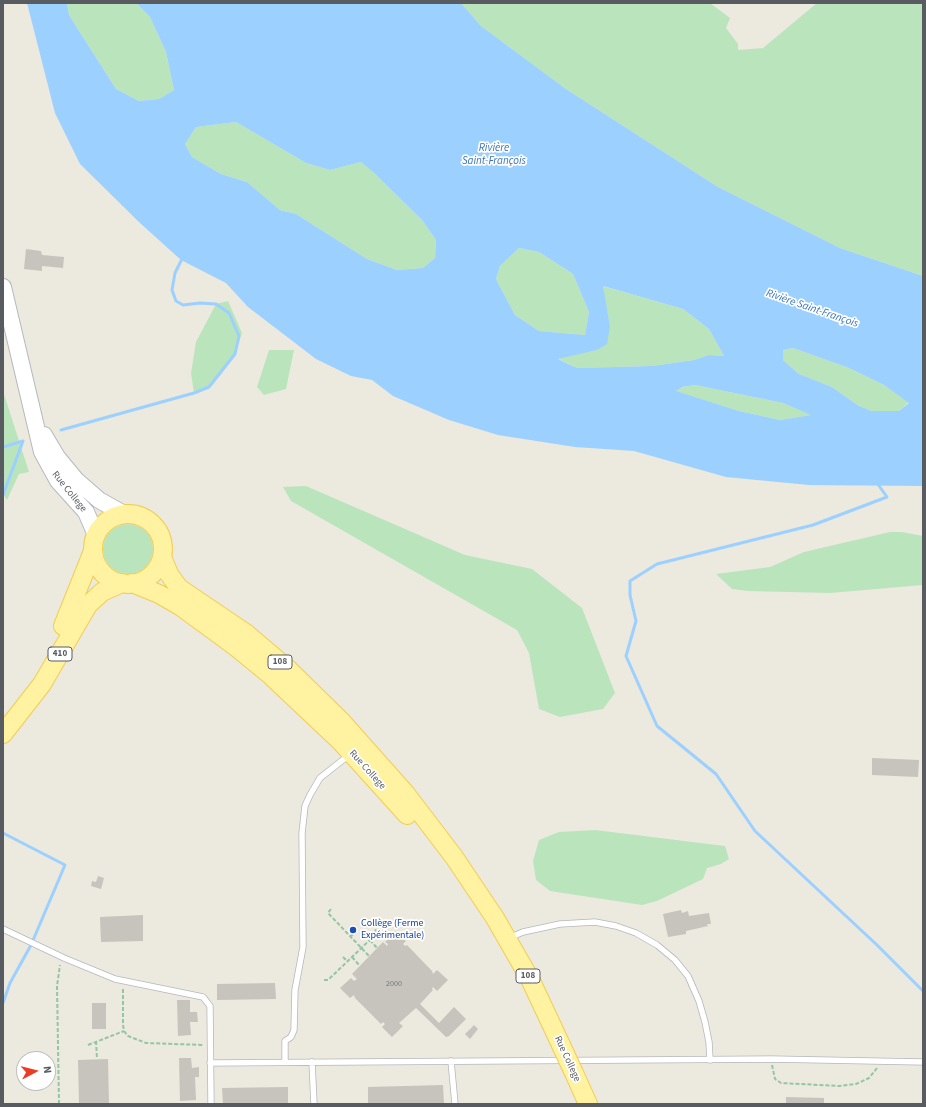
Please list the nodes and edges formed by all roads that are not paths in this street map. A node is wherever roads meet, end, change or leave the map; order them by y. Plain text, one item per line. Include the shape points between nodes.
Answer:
1 (3, 287) edge
2 (30, 403) junction
3 (124, 514) junction
4 (95, 543) junction
5 (162, 556) junction
6 (127, 583) junction
7 (3, 717) edge
8 (3, 734) edge
9 (352, 752) junction
10 (3, 929) edge
11 (504, 941) junction
12 (710, 1060) junction
13 (451, 1061) junction
14 (285, 1062) junction
15 (312, 1062) junction
16 (923, 1062) edge
17 (210, 1063) junction
18 (211, 1104) edge
19 (314, 1104) edge
20 (456, 1104) edge
21 (588, 1104) edge

1 - 2 main road, Rue College
2 - 3 main road, Rue College via 47,441 72,475 99,500
2 - 4 main road, Rue College via 38,440 47,464 61,485 86,512
3 - 4 main road via 109,520
3 - 5 main road, Rue College / 108 via 139,516 152,524 161,537
4 - 6 main road, Rue College / 108 via 96,562 103,572 112,580
4 - 7 main road, 410 via 64,623 35,673
5 - 6 main road via 152,574 143,580
5 - 11 main road, Rue College / 108 via 169,574 179,588 239,628 278,660 332,711 378,761 448,849
6 - 8 main road, 410 via 102,592 88,605 44,680
6 - 9 main road, Rue College / 108 via 170,599 214,630 284,688
9 - 11 main road, Rue College / 108 via 396,801
9 - 14 lane via 320,778 305,806 302,833 303,947 295,990 294,1030 286,1041
10 - 17 lane via 64,958 123,981 203,997 210,1006
11 - 12 lane via 523,932 560,924 595,922 636,933 657,945 675,960 688,976 705,1022
11 - 21 main road, Rue College / 108, bridge via 546,1014
12 - 13 lane
12 - 16 lane
13 - 15 lane
13 - 20 lane
14 - 15 lane
14 - 17 lane
15 - 19 lane
17 - 18 lane

